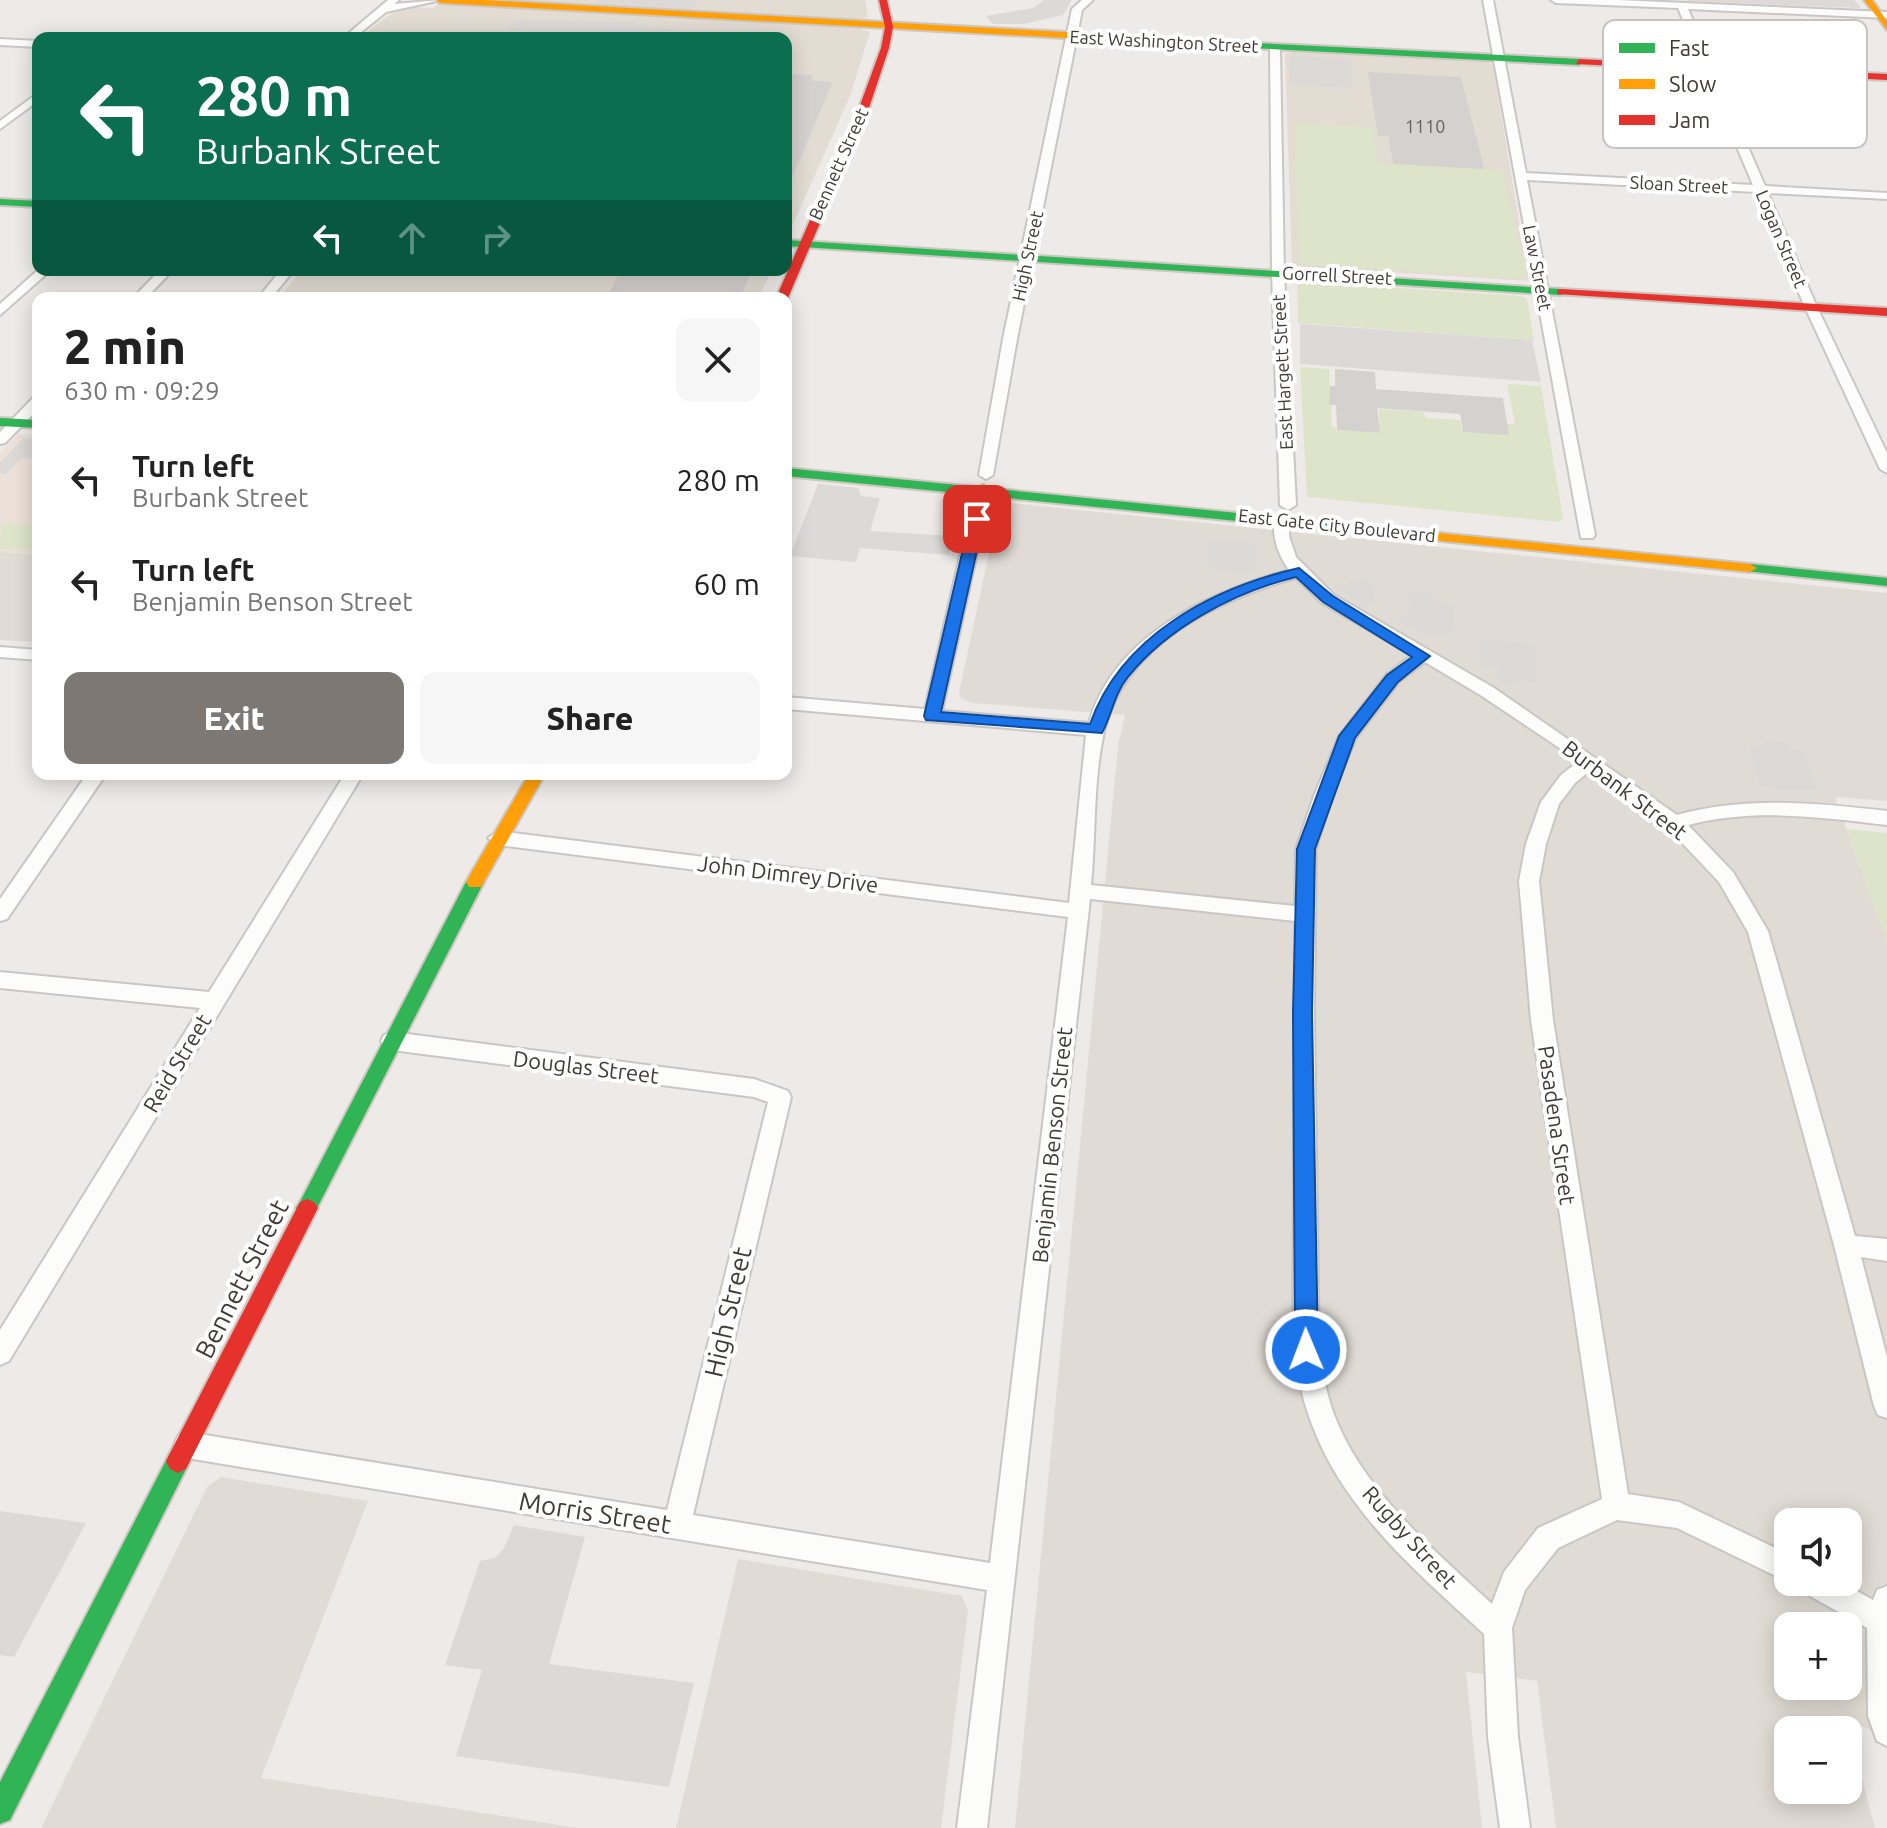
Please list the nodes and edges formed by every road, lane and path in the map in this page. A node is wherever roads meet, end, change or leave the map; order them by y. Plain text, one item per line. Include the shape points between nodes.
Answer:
1 (394, 0) edge
2 (438, 0) edge
3 (883, 0) edge
4 (1088, 0) edge
5 (1488, 0) edge
6 (1556, 0) edge
7 (1682, 6) junction
8 (384, 9) junction
9 (1880, 14) edge
10 (1688, 20) edge
11 (889, 27) junction
12 (355, 32) edge
13 (1072, 37) junction
14 (0, 42) edge
15 (32, 44) edge
16 (1275, 48) junction
17 (1500, 58) junction
18 (1603, 63) edge
19 (1867, 76) edge
20 (1887, 77) edge
21 (32, 101) edge
22 (0, 126) edge
23 (1743, 148) edge
24 (1520, 176) junction
25 (1760, 189) junction
26 (1887, 196) edge
27 (0, 202) edge
28 (32, 204) edge
29 (795, 243) edge
30 (1028, 257) junction
31 (1278, 272) junction
32 (38, 276) edge
33 (161, 276) edge
34 (283, 276) edge
35 (1541, 288) junction
36 (145, 292) edge
37 (269, 292) edge
38 (1810, 305) junction
39 (0, 311) edge
40 (1887, 312) edge
41 (0, 409) edge
42 (27, 415) edge
43 (0, 440) edge
44 (792, 457) edge
45 (1887, 469) edge
46 (792, 472) edge
47 (984, 483) junction
48 (1285, 513) junction
49 (1587, 535) junction
50 (1887, 565) edge
51 (1299, 572) junction
52 (1887, 582) edge
53 (0, 652) edge
54 (32, 655) edge
55 (1422, 656) junction
56 (792, 704) edge
57 (932, 716) junction
58 (1096, 730) junction
59 (1591, 761) junction
60 (93, 780) edge
61 (350, 780) edge
62 (533, 780) edge
63 (1887, 818) edge
64 (1674, 822) junction
65 (498, 838) junction
66 (1080, 901) junction
67 (0, 914) edge
68 (1303, 914) junction
69 (0, 980) edge
70 (214, 1001) junction
71 (392, 1041) junction
72 (780, 1097) joint
73 (1846, 1245) junction
74 (1887, 1250) edge
75 (0, 1353) edge
76 (1887, 1406) edge
77 (187, 1445) junction
78 (1616, 1506) junction
79 (677, 1526) junction
80 (1774, 1561) edge
81 (1003, 1579) junction
82 (1848, 1596) edge
83 (1884, 1610) edge
84 (1498, 1628) junction
85 (1887, 1731) edge
86 (0, 1810) edge
87 (972, 1828) edge
88 (1515, 1828) edge

1 - 8 street
2 - 8 street
2 - 11 street, East Washington Street
3 - 11 street
4 - 13 street, High Street via 1077,9
5 - 17 street, Law Street
6 - 7 street
7 - 9 street
7 - 10 street, Logan Street
8 - 12 street
11 - 13 street, East Washington Street
11 - 29 street, Bennett Street via 864,108
13 - 16 street, East Washington Street
13 - 30 street, High Street
14 - 15 street
16 - 17 street, East Washington Street
16 - 31 street, East Hargett Street
17 - 18 street, East Washington Street
17 - 24 street, Law Street
19 - 20 street, East Washington Street
21 - 22 street
23 - 25 street, Logan Street
24 - 25 street, Sloan Street
24 - 35 street, Law Street
25 - 26 street, Sloan Street
25 - 38 street, Logan Street
27 - 28 street
29 - 30 street, Gorrell Street
30 - 31 street, Gorrell Street
30 - 47 street, High Street
31 - 35 street, Gorrell Street
31 - 48 street, East Hargett Street
32 - 39 street
33 - 36 street
34 - 37 street
35 - 38 street, Gorrell Street
35 - 49 street, Law Street
38 - 40 street, Gorrell Street
38 - 45 street, Logan Street
41 - 42 street
42 - 43 street
44 - 47 street, East Gate City Boulevard
46 - 47 street, East Gate City Boulevard
47 - 48 street, East Gate City Boulevard
47 - 57 street, High Street
48 - 49 street, East Gate City Boulevard
48 - 51 street, Burbank Street via 1284,546
48 - 52 street, East Gate City Boulevard
49 - 50 street, East Gate City Boulevard
51 - 55 street, Burbank Street via 1328,599
51 - 58 street, Benjamin Benson Street via 1234,593 1183,621 1121,675
53 - 54 street
55 - 59 street, Burbank Street via 1488,692
55 - 68 street, Rugby Street via 1393,678 1348,736 1306,849
56 - 57 street
57 - 58 street
58 - 66 street, Benjamin Benson Street
59 - 64 street, Burbank Street
59 - 78 street, Pasadena Street via 1550,802 1529,881 1544,1034
60 - 67 street
61 - 70 street, Reid Street
62 - 65 street, Bennett Street
63 - 64 street via 1760,807 1730,808
64 - 73 street, Burbank Street via 1726,877 1758,931
65 - 66 street, John Dimrey Drive
65 - 71 street, Bennett Street
66 - 68 street, John Dimrey Drive
66 - 81 street, Benjamin Benson Street
68 - 84 street, Rugby Street via 1306,1350 1314,1395 1338,1449 1378,1509
69 - 70 street
70 - 75 street, Reid Street
71 - 72 street, Douglas Street via 754,1088
71 - 77 street, Bennett Street
72 - 79 street, High Street
73 - 74 street
73 - 76 street, Burbank Street
77 - 79 street, Morris Street
77 - 86 street, Bennett Street
78 - 80 street via 1679,1515
78 - 84 street via 1548,1538 1514,1582
79 - 81 street, Morris Street
81 - 87 street, Benjamin Benson Street
82 - 83 street
83 - 85 street
84 - 88 street via 1503,1737

